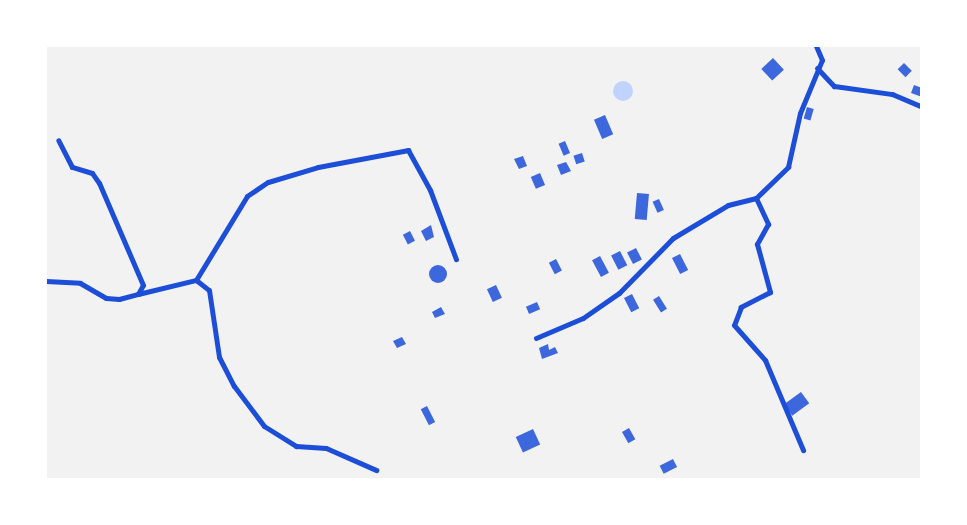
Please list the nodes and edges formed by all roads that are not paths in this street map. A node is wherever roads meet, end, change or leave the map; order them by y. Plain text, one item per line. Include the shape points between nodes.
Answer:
1 (816, 46) edge
2 (817, 68) junction
3 (922, 107) edge
4 (58, 139) dead end
5 (756, 198) junction
6 (456, 259) dead end
7 (197, 280) junction
8 (46, 281) edge
9 (138, 294) junction
10 (536, 338) dead end
11 (803, 450) dead end
12 (376, 470) dead end

1 - 2 street via 822,60
2 - 3 street via 834,86 892,94
2 - 5 street via 800,113 798,134 789,149 788,167
4 - 9 street via 72,167 92,173 99,183 142,285
5 - 10 street via 728,205 673,237 619,293 583,318
5 - 11 street via 768,224 757,244 769,292 741,307 734,325 765,360
6 - 7 street via 430,190 408,150 268,182 247,196
7 - 9 street
7 - 12 street via 209,290 219,357 264,426 296,446 326,448
8 - 9 street via 80,283 106,298

